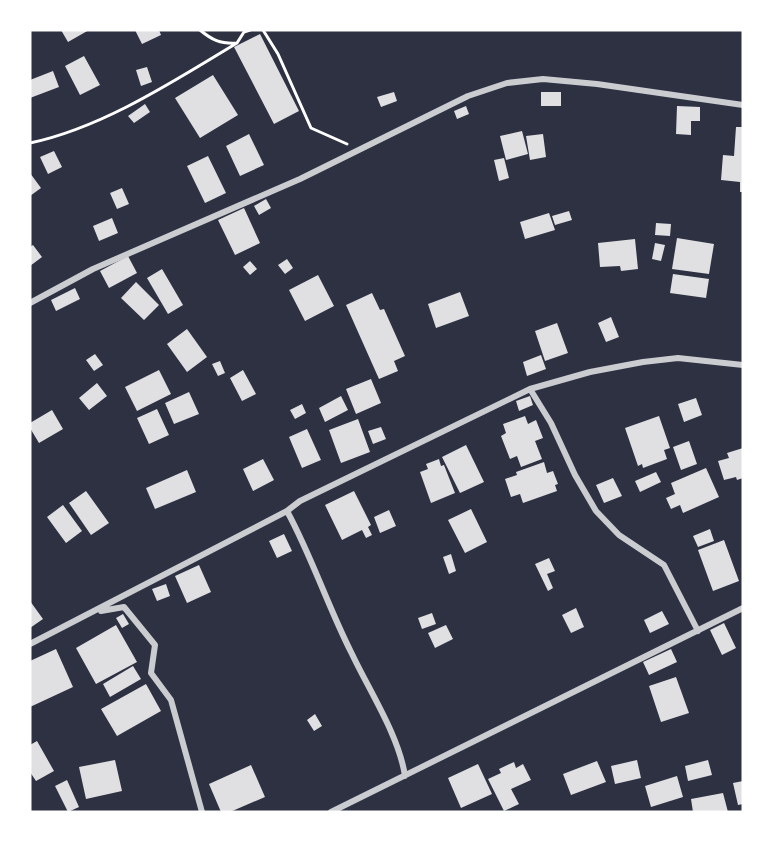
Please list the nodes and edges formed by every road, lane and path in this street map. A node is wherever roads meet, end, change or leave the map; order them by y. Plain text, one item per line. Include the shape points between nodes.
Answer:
1 (200, 30) edge
2 (250, 30) edge
3 (263, 30) edge
4 (237, 43) junction
5 (743, 105) edge
6 (30, 143) edge
7 (360, 150) junction
8 (30, 303) edge
9 (743, 365) edge
10 (530, 389) junction
11 (287, 511) junction
12 (743, 608) edge
13 (94, 612) junction
14 (698, 631) junction
15 (30, 644) edge
16 (405, 776) junction
17 (202, 812) edge
18 (331, 812) edge

1 - 4 path via 214,41
2 - 4 path
3 - 7 path via 311,128
4 - 6 path via 101,118 62,136
5 - 7 street via 597,84 543,79 507,82 468,96
7 - 8 street via 213,219 93,269
9 - 10 street via 678,358 590,372
10 - 11 street via 300,501
10 - 14 street via 596,511 619,535 664,565
11 - 13 street
11 - 16 street via 351,654 401,752
12 - 14 street
13 - 15 street
13 - 17 street via 124,607 155,645 150,673 171,700
14 - 16 street
16 - 18 street

